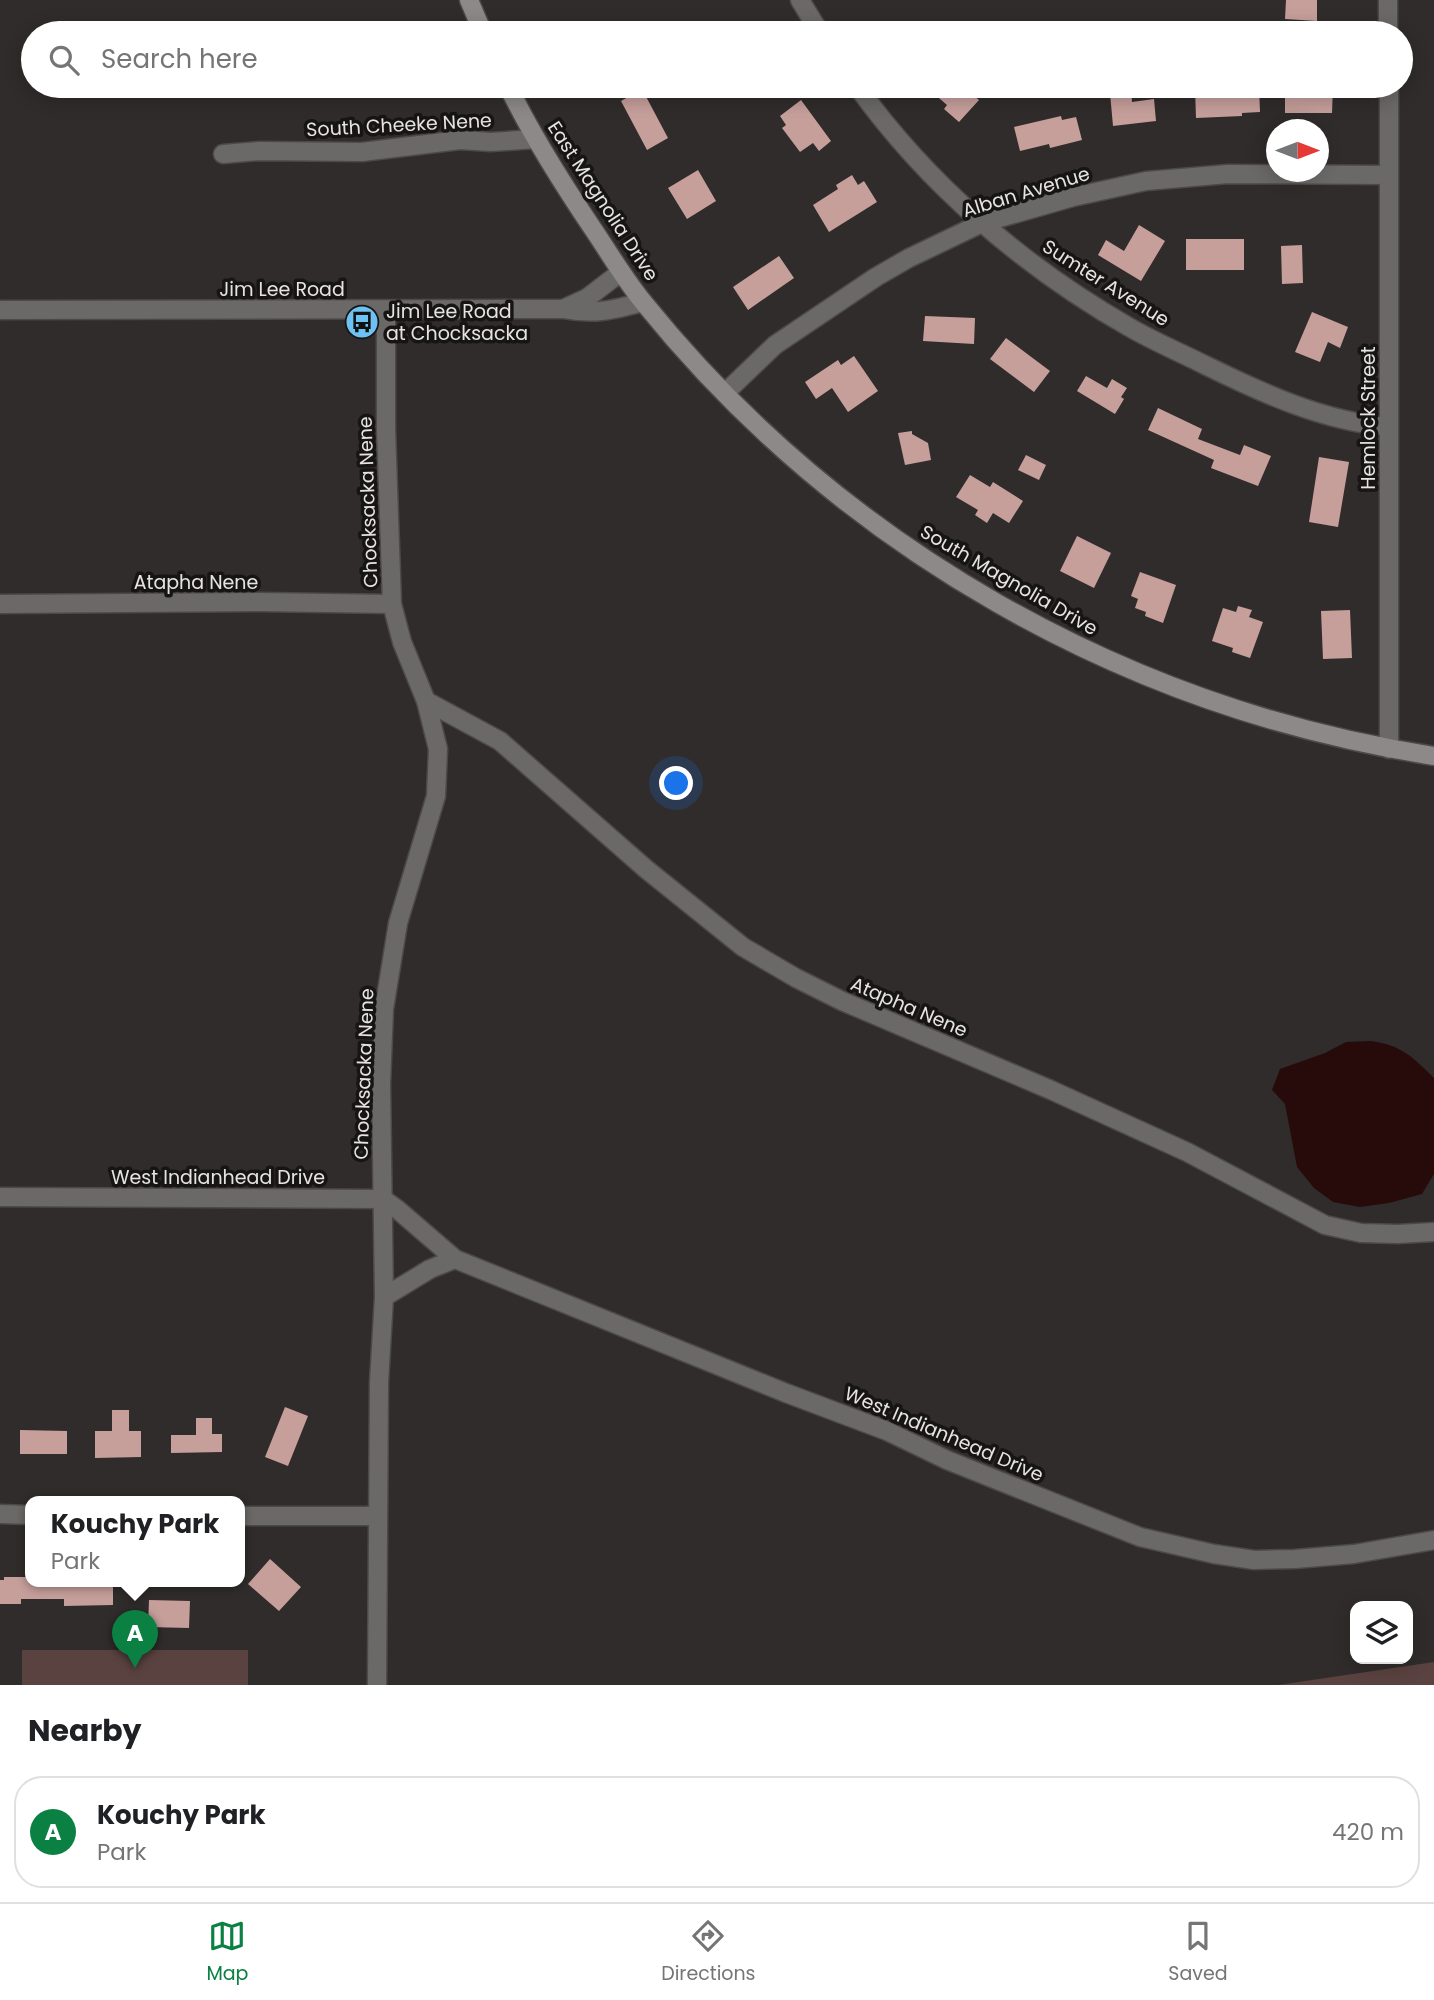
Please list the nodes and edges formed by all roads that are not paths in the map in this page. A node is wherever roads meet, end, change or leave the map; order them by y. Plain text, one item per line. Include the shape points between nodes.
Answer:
1 (470, 0) edge
2 (800, 0) edge
3 (1388, 0) edge
4 (478, 21) edge
5 (813, 21) edge
6 (1388, 21) edge
7 (514, 98) edge
8 (867, 98) edge
9 (1389, 98) edge
10 (536, 139) junction
11 (223, 154) dead end
12 (1389, 175) junction
13 (982, 223) junction
14 (621, 272) junction
15 (643, 302) junction
16 (563, 309) junction
17 (0, 310) edge
18 (386, 310) junction
19 (725, 393) junction
20 (1389, 427) junction
21 (0, 604) edge
22 (392, 604) junction
23 (426, 701) junction
24 (1390, 749) junction
25 (1434, 756) edge
26 (0, 1197) edge
27 (383, 1199) junction
28 (1434, 1232) edge
29 (455, 1259) junction
30 (384, 1297) junction
31 (0, 1514) edge
32 (25, 1515) edge
33 (245, 1516) edge
34 (378, 1516) junction
35 (1434, 1540) edge
36 (377, 1685) edge

1 - 4 main road
2 - 5 street
3 - 6 street
7 - 10 main road, East Magnolia Drive
8 - 13 street, Sumter Avenue via 911,154
9 - 12 street, Hemlock Street
10 - 11 street, South Cheeke Nene via 460,141 362,152
10 - 14 main road, East Magnolia Drive
12 - 13 street, Alban Avenue via 1228,174 1146,181
12 - 20 street, Hemlock Street
13 - 19 street, Alban Avenue via 876,277 775,345
13 - 20 street, Sumter Avenue via 1056,281 1129,328 1318,414
14 - 15 main road, East Magnolia Drive
14 - 16 street, Jim Lee Road
15 - 16 street, Jim Lee Road via 586,313
15 - 19 main road, South Magnolia Drive
16 - 18 street, Jim Lee Road
17 - 18 street, Jim Lee Road
18 - 22 street, Chocksacka Nene
19 - 24 main road, South Magnolia Drive via 835,495 943,570 1022,617 1086,650 1249,714
20 - 24 street, Hemlock Street
21 - 22 street, Atapha Nene
22 - 23 street, Chocksacka Nene
23 - 27 street, Chocksacka Nene via 438,749 436,796 398,923 384,1009
23 - 28 street, Atapha Nene via 500,741 743,947 796,978 1174,1146 1325,1225 1361,1233
24 - 25 main road, South Magnolia Drive
26 - 27 street, West Indianhead Drive
27 - 29 street, West Indianhead Drive
27 - 30 street, Chocksacka Nene
29 - 30 street
29 - 35 street, West Indianhead Drive via 1140,1537 1254,1560 1354,1554
30 - 34 street, Chocksacka Nene
31 - 32 street
33 - 34 street
34 - 36 street, Chocksacka Nene

